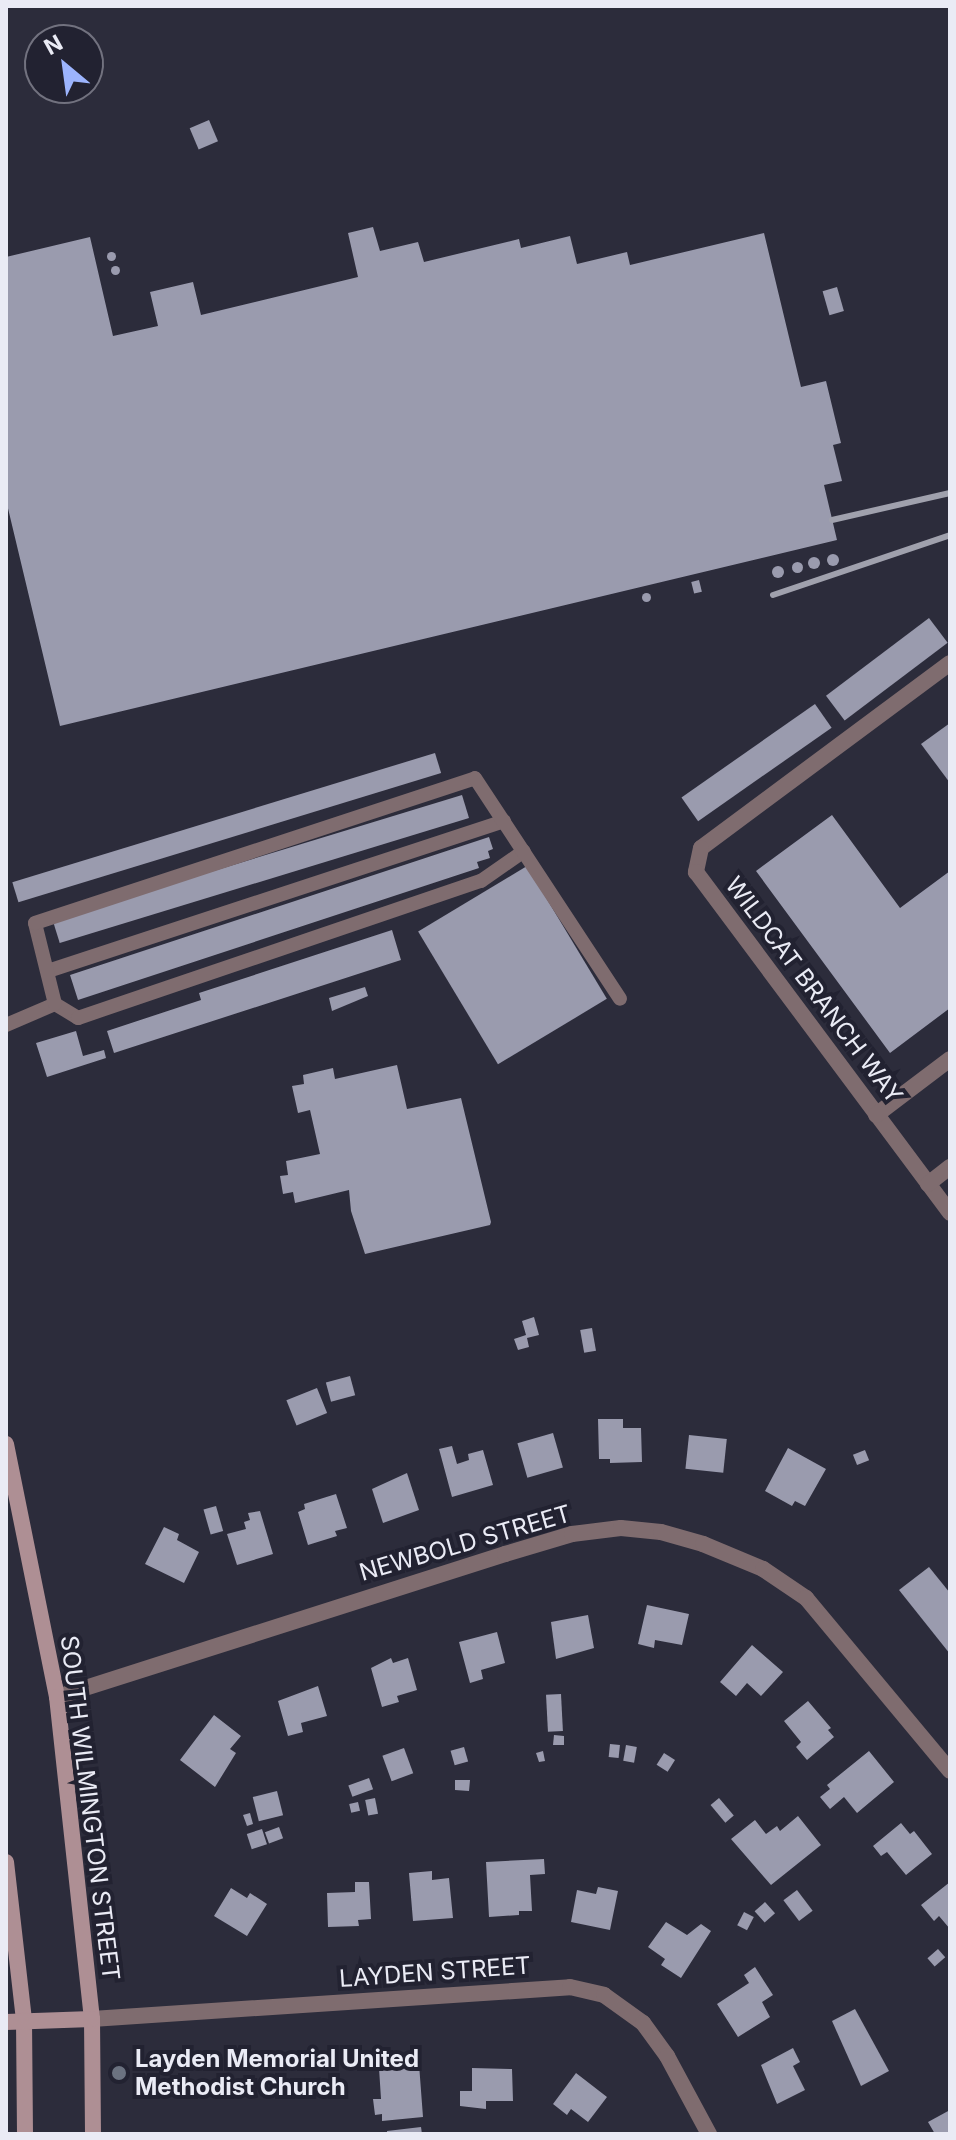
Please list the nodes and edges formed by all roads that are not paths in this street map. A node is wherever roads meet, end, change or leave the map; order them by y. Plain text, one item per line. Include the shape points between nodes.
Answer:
1 (950, 663) edge
2 (504, 821) junction
3 (524, 851) junction
4 (48, 971) junction
5 (620, 999) dead end
6 (55, 1004) junction
7 (6, 1025) edge
8 (950, 1059) edge
9 (876, 1115) junction
10 (950, 1167) edge
11 (928, 1184) junction
12 (950, 1213) edge
13 (6, 1444) edge
14 (57, 1697) junction
15 (950, 1771) edge
16 (6, 1862) edge
17 (92, 2019) junction
18 (24, 2020) junction
19 (6, 2022) edge
20 (25, 2134) edge
21 (93, 2134) edge
22 (709, 2134) edge

1 - 9 street, WILDCAT BRANCH WAY via 701,848 696,872
2 - 3 lane
2 - 4 lane
2 - 4 lane via 475,778 35,923
3 - 5 lane
3 - 6 lane via 481,881 78,1018
4 - 6 lane
6 - 7 lane
8 - 9 street
9 - 11 street, WILDCAT BRANCH WAY
10 - 11 street
11 - 12 street, WILDCAT BRANCH WAY
13 - 14 main road, SOUTH WILMINGTON STREET
14 - 15 street, NEWBOLD STREET via 505,1554 572,1534 621,1528 703,1544 763,1569 806,1598
14 - 17 main road, SOUTH WILMINGTON STREET
16 - 18 main road
17 - 18 main road
17 - 21 main road, SOUTH WILMINGTON STREET
17 - 22 street, LAYDEN STREET via 570,1987 604,1995 643,2023
18 - 19 main road
18 - 20 main road

